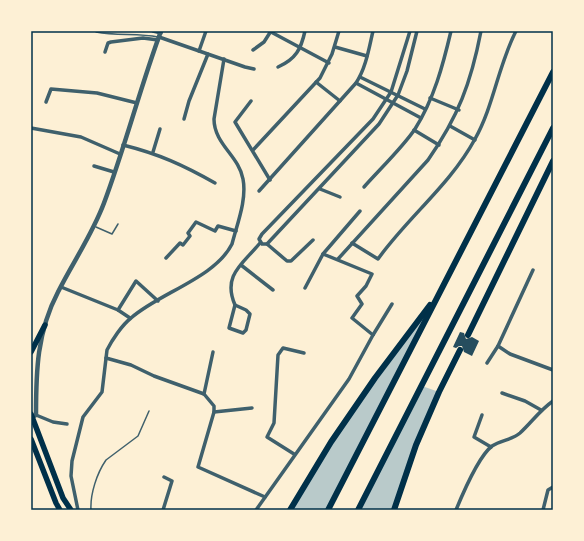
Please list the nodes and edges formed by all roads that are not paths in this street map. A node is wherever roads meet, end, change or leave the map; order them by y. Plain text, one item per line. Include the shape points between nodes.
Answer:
1 (153, 31) edge
2 (206, 31) edge
3 (305, 31) edge
4 (339, 31) edge
5 (373, 31) edge
6 (410, 31) edge
7 (417, 31) edge
8 (451, 31) edge
9 (481, 31) edge
10 (516, 31) edge
11 (96, 32) dead end
12 (271, 32) edge
13 (160, 35) edge
14 (335, 47) junction
15 (301, 48) junction
16 (253, 50) dead end
17 (199, 51) junction
18 (105, 52) dead end
19 (208, 54) junction
20 (367, 56) junction
21 (224, 59) junction
22 (329, 63) junction
23 (278, 67) dead end
24 (254, 69) dead end
25 (553, 72) edge
26 (360, 77) junction
27 (316, 82) junction
28 (356, 83) junction
29 (392, 92) junction
30 (398, 95) junction
31 (387, 98) junction
32 (430, 98) junction
33 (251, 101) dead end
34 (340, 101) junction
35 (46, 102) dead end
36 (394, 102) junction
37 (137, 103) junction
38 (425, 109) junction
39 (459, 110) junction
40 (421, 118) junction
41 (184, 119) dead end
42 (450, 126) junction
43 (31, 128) edge
44 (553, 128) edge
45 (160, 129) dead end
46 (414, 130) junction
47 (475, 140) junction
48 (439, 144) junction
49 (123, 145) junction
50 (253, 150) junction
51 (153, 152) junction
52 (120, 154) junction
53 (553, 161) edge
54 (94, 166) dead end
55 (114, 172) junction
56 (270, 180) junction
57 (215, 183) dead end
58 (364, 186) dead end
59 (320, 189) junction
60 (259, 191) dead end
61 (340, 197) dead end
62 (360, 211) dead end
63 (118, 224) dead end
64 (94, 226) junction
65 (236, 231) junction
66 (313, 240) dead end
67 (260, 243) junction
68 (352, 243) junction
69 (267, 244) junction
70 (323, 254) junction
71 (166, 258) dead end
72 (338, 259) dead end
73 (241, 266) junction
74 (533, 270) dead end
75 (61, 287) junction
76 (305, 288) dead end
77 (273, 290) dead end
78 (441, 291) junction
79 (158, 301) junction
80 (392, 304) dead end
81 (235, 306) junction
82 (118, 310) junction
83 (130, 318) junction
84 (45, 324) junction
85 (373, 334) junction
86 (468, 335) dead end
87 (498, 346) junction
88 (460, 350) dead end
89 (31, 352) edge
90 (213, 352) dead end
91 (304, 352) dead end
92 (106, 358) junction
93 (487, 363) dead end
94 (553, 370) edge
95 (502, 393) dead end
96 (204, 394) junction
97 (553, 401) edge
98 (252, 408) dead end
99 (541, 410) junction
100 (149, 411) dead end
101 (214, 412) junction
102 (33, 415) edge
103 (482, 415) dead end
104 (67, 424) dead end
105 (31, 439) edge
106 (490, 447) junction
107 (294, 454) junction
108 (164, 477) dead end
109 (553, 486) edge
110 (265, 497) junction
111 (60, 510) edge
112 (71, 510) edge
113 (78, 510) edge
114 (91, 510) edge
115 (163, 510) edge
116 (256, 510) edge
117 (290, 510) edge
118 (328, 510) edge
119 (358, 510) edge
120 (394, 510) edge
121 (456, 510) edge
122 (544, 510) edge

1 - 13 street
2 - 17 street
3 - 15 street
4 - 14 street
5 - 20 street
6 - 29 street
7 - 30 street
8 - 32 street via 445,59
9 - 39 street
10 - 47 street via 504,56 485,120
11 - 13 lane
12 - 15 street
12 - 16 street via 264,42
13 - 17 street
13 - 18 street via 110,42
13 - 37 street
14 - 20 street
14 - 22 street
15 - 22 street
15 - 23 street via 289,62
17 - 19 street
19 - 21 street
19 - 41 street
20 - 26 street
21 - 24 street
21 - 65 street via 214,128 218,139 239,168 243,180
22 - 27 street
25 - 78 highway
26 - 28 street
26 - 29 street
27 - 34 street
27 - 50 street
28 - 31 street
28 - 34 street
29 - 30 street
29 - 31 street
30 - 36 street
30 - 38 street
31 - 36 street
31 - 67 street via 373,119 262,234
32 - 38 street
32 - 39 street
33 - 50 street via 234,122
34 - 56 street
35 - 37 street via 53,89 97,93
36 - 40 street
36 - 59 street via 380,124
37 - 49 street
38 - 40 street
39 - 42 street
40 - 46 street
42 - 47 street
42 - 48 street
43 - 52 street via 81,137
44 - 119 highway
45 - 51 street
46 - 48 street
46 - 58 street
47 - 68 street via 456,169 378,259
48 - 68 street via 428,160
49 - 51 street
49 - 52 street
50 - 56 street
51 - 57 street
52 - 55 street
53 - 86 highway
54 - 55 street
55 - 64 street
56 - 60 street
59 - 61 street
59 - 69 street
62 - 70 street
63 - 64 lane via 112,234
64 - 75 street
65 - 71 street via 218,226 215,231 196,222 183,245 180,243
65 - 79 street via 229,250 207,271
66 - 69 street via 291,261 287,261
67 - 69 street
67 - 73 street
68 - 72 street
70 - 76 street
70 - 85 street via 372,274 357,296 362,304 352,318
73 - 77 street
73 - 81 street via 232,278 230,286
74 - 87 street
75 - 82 street
75 - 84 street
78 - 117 highway via 374,378
78 - 118 highway
79 - 82 street via 136,281
79 - 83 street
80 - 85 street
81 - 81 street via 229,328 243,333 250,314
82 - 83 street
83 - 92 street via 110,345
84 - 89 main road
84 - 102 street via 36,372
85 - 107 street via 349,379
87 - 93 street
87 - 94 street via 510,354
88 - 120 highway via 438,392 416,445
90 - 96 street
91 - 107 street via 283,348 278,355 274,423 267,437
92 - 96 street via 131,365
92 - 113 street via 102,392 83,416 72,461 71,476
95 - 99 street via 526,401
96 - 101 street via 214,406
97 - 99 street
98 - 101 street
99 - 106 street via 519,434
100 - 114 lane via 138,436 103,465 92,493
101 - 110 street via 198,467
102 - 104 street
102 - 112 main road via 63,498
103 - 106 street via 474,437
105 - 111 main road
106 - 121 street
107 - 110 street
108 - 115 street via 172,481
109 - 122 street via 548,490
110 - 116 street

